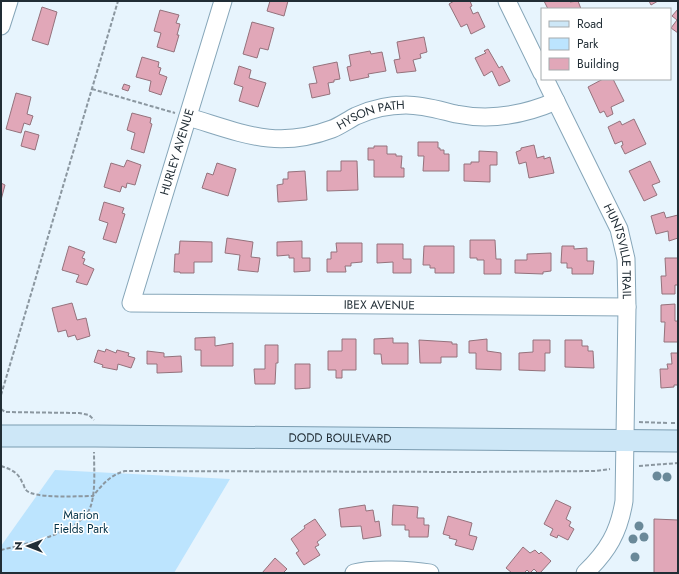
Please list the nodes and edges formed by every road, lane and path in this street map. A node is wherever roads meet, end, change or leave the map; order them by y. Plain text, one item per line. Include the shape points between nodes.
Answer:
1 (8, 1) edge
2 (118, 1) edge
3 (223, 1) edge
4 (507, 1) edge
5 (1, 26) edge
6 (541, 70) edge
7 (546, 80) edge
8 (92, 89) junction
9 (556, 101) junction
10 (188, 117) junction
11 (131, 303) joint
12 (627, 307) junction
13 (1, 395) edge
14 (1, 409) edge
15 (678, 423) edge
16 (626, 431) junction
17 (1, 436) edge
18 (95, 436) junction
19 (678, 441) edge
20 (678, 463) edge
21 (1, 466) edge
22 (625, 467) junction
23 (92, 496) junction
24 (1, 550) edge
25 (354, 573) edge
26 (430, 573) edge
27 (585, 573) edge

1 - 5 street
2 - 8 path
3 - 10 street, HURLEY AVENUE
4 - 6 street
7 - 9 street, HUNTSVILLE TRAIL
8 - 10 path
8 - 13 path
9 - 10 street, HYSON PATH via 522,114 501,117 456,114 431,107 393,106 368,112 309,137 282,140 255,137
9 - 12 street, HUNTSVILLE TRAIL via 619,229 626,259
10 - 11 street, HURLEY AVENUE
11 - 12 street, IBEX AVENUE
12 - 16 street, HUNTSVILLE TRAIL
14 - 18 path via 5,412 89,414 94,420
15 - 16 path
16 - 18 main road, DODD BOULEVARD
16 - 19 main road, DODD BOULEVARD
16 - 22 street, HUNTSVILLE TRAIL
17 - 18 main road, DODD BOULEVARD
18 - 23 path
20 - 22 path
21 - 23 path via 15,472 25,490 31,494
22 - 23 path via 596,471 471,472 125,470 106,481
22 - 27 street, HUNTSVILLE TRAIL via 624,501 619,523 610,544
23 - 24 path via 90,508 79,522 66,530
25 - 26 street

